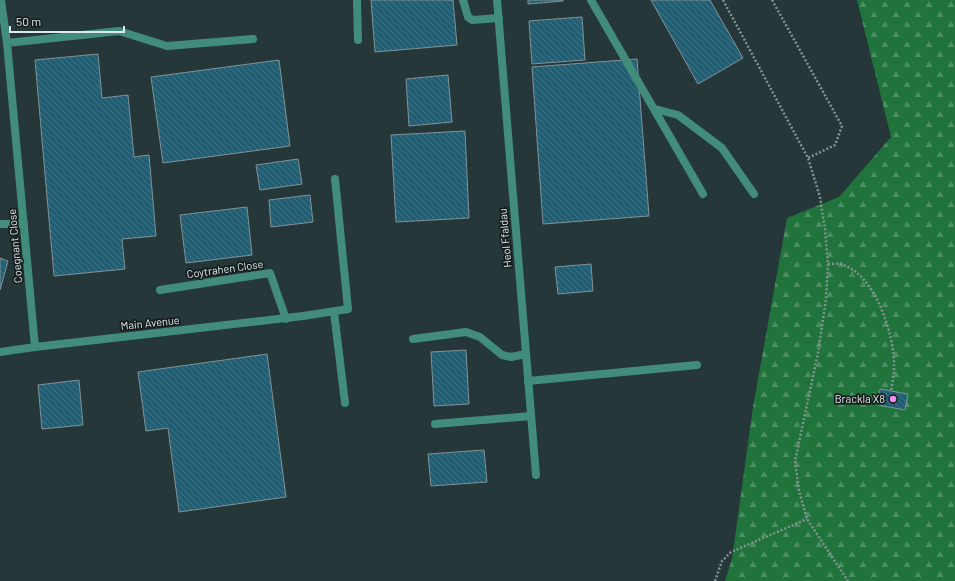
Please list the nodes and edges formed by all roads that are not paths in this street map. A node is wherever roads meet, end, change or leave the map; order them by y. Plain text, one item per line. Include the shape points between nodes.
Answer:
1 (0, 0) edge
2 (357, 0) edge
3 (463, 0) edge
4 (497, 0) edge
5 (591, 0) edge
6 (498, 18) junction
7 (253, 39) dead end
8 (358, 40) dead end
9 (7, 43) junction
10 (655, 109) junction
11 (335, 179) dead end
12 (703, 194) dead end
13 (754, 194) dead end
14 (0, 224) edge
15 (24, 224) junction
16 (160, 290) dead end
17 (334, 312) junction
18 (286, 319) junction
19 (413, 339) dead end
20 (35, 347) junction
21 (0, 352) edge
22 (526, 354) junction
23 (697, 365) dead end
24 (528, 381) junction
25 (345, 403) dead end
26 (531, 416) junction
27 (435, 424) dead end
28 (536, 475) dead end

1 - 9 street, Coegnant Close
2 - 8 street
3 - 6 street via 468,17 472,20
4 - 6 street, Heol Ffaldau
5 - 10 street
6 - 22 street, Heol Ffaldau
7 - 9 street via 167,46 119,31
9 - 15 street, Coegnant Close
10 - 12 street
10 - 13 street via 678,115 722,148
11 - 17 street via 348,309
14 - 15 street
15 - 20 street, Coegnant Close
16 - 18 street, Coytrahen Close via 270,273
17 - 18 street, Main Avenue
17 - 25 street
18 - 20 street, Main Avenue
19 - 22 street via 466,332 480,337 502,355 511,357
20 - 21 street, Main Avenue
22 - 24 street, Heol Ffaldau
23 - 24 street
24 - 26 street, Heol Ffaldau
26 - 27 street
26 - 28 street, Heol Ffaldau

